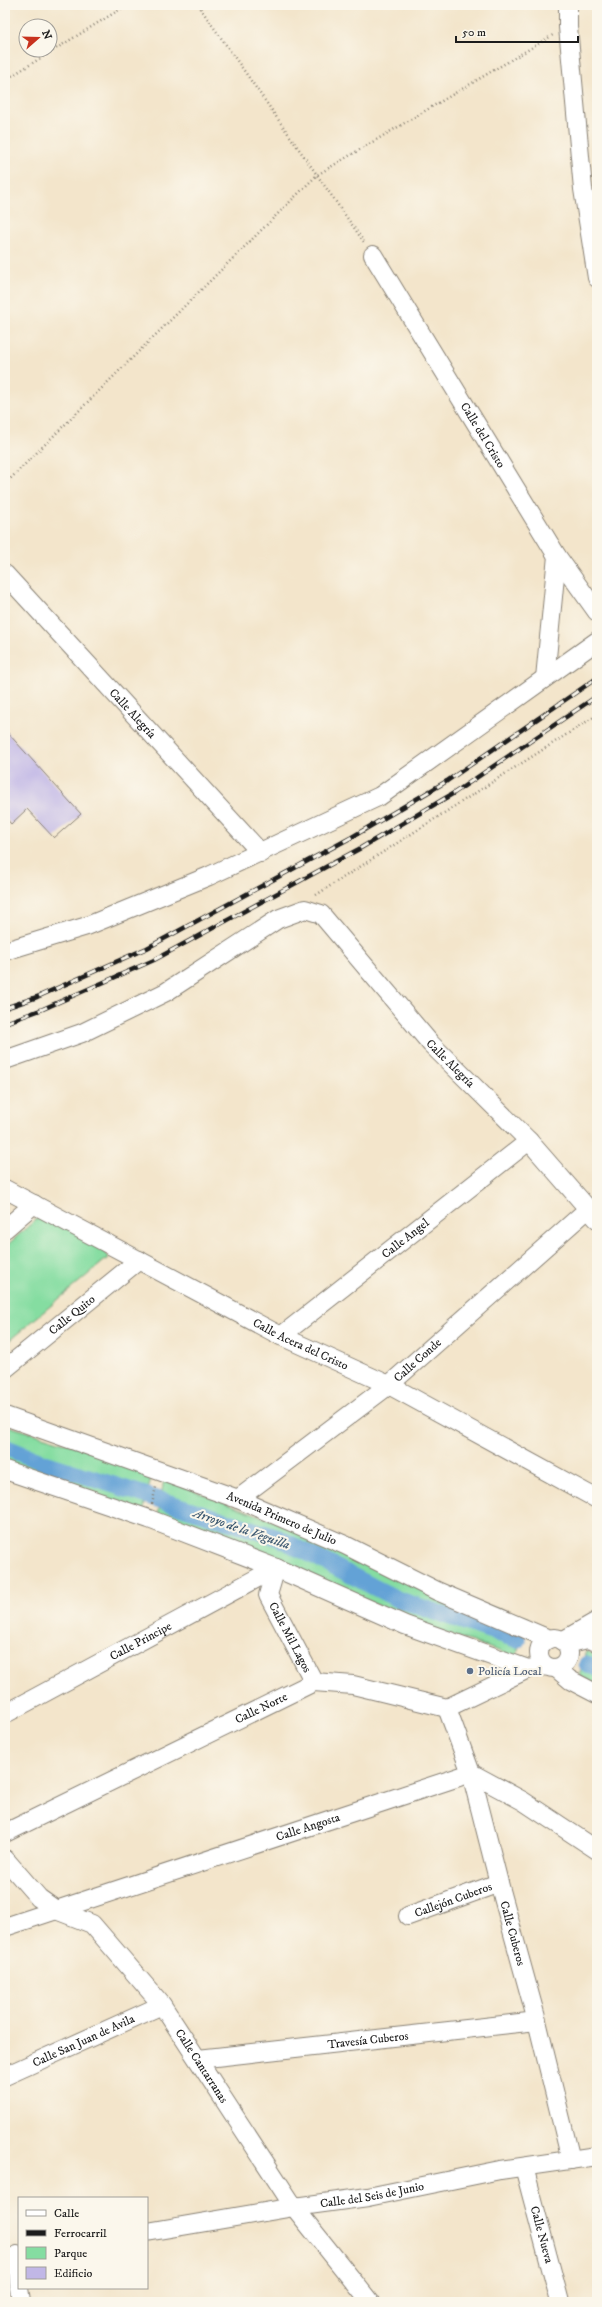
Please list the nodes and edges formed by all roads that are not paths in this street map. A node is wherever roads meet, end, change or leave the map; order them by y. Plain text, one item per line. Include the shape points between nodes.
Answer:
1 (568, 5) edge
2 (590, 188) edge
3 (595, 250) edge
4 (373, 255) road end
5 (597, 278) edge
6 (557, 556) junction
7 (5, 574) edge
8 (597, 612) edge
9 (597, 641) edge
10 (546, 678) junction
11 (261, 853) junction
12 (5, 951) edge
13 (5, 1060) edge
14 (529, 1141) junction
15 (5, 1189) edge
16 (34, 1204) junction
17 (592, 1214) edge
18 (5, 1229) edge
19 (139, 1260) junction
20 (281, 1336) junction
21 (5, 1369) edge
22 (389, 1385) junction
23 (5, 1416) edge
24 (5, 1470) edge
25 (238, 1499) junction
26 (597, 1499) edge
27 (276, 1568) junction
28 (597, 1621) edge
29 (559, 1642) junction
30 (597, 1642) edge
31 (551, 1667) junction
32 (528, 1669) junction
33 (314, 1682) junction
34 (597, 1694) edge
35 (447, 1708) junction
36 (5, 1714) edge
37 (471, 1773) junction
38 (5, 1832) edge
39 (597, 1850) edge
40 (5, 1859) edge
41 (498, 1883) junction
42 (56, 1910) junction
43 (408, 1916) dead end
44 (5, 1927) edge
45 (162, 2005) junction
46 (537, 2021) junction
47 (198, 2059) junction
48 (5, 2076) edge
49 (597, 2156) edge
50 (571, 2160) junction
51 (524, 2167) junction
52 (294, 2206) junction
53 (148, 2232) edge
54 (14, 2256) edge
55 (18, 2278) edge
56 (19, 2289) edge
57 (20, 2302) edge
58 (370, 2302) edge
59 (560, 2302) edge

1 - 2 street via 568,27
2 - 3 street
3 - 5 street
4 - 6 street, Calle del Cristo
6 - 8 street, Calle del Cristo
6 - 10 street
7 - 11 street, Calle Alegría
9 - 10 street
10 - 11 street via 380,796
11 - 12 street via 87,926
13 - 14 street, Calle Alegría via 82,1033 166,992 278,919 308,903 321,914 431,1044
14 - 17 street, Calle Alegría
14 - 20 street, Calle Angel
15 - 16 street, Calle Acera del Cristo
16 - 18 street
16 - 19 street, Calle Acera del Cristo
17 - 22 street, Calle Conde
19 - 20 street, Calle Acera del Cristo
19 - 21 street, Calle Quito
20 - 22 street, Calle Acera del Cristo
22 - 25 street, Calle Conde
22 - 26 street, Calle Acera del Cristo
23 - 25 street, Avenida Primero de Julio
24 - 27 street via 149,1519
25 - 29 street, Avenida Primero de Julio via 345,1545 437,1591
27 - 32 street via 405,1625
27 - 33 street, Calle Mil Lagos via 268,1595
27 - 36 street, Calle Principe
28 - 29 street
29 - 30 street via 588,1639
29 - 31 street via 569,1654 568,1659 565,1663
29 - 31 street via 542,1645 540,1654
31 - 32 street
31 - 34 street
32 - 35 street
33 - 35 street via 353,1685
33 - 38 street, Calle Norte
35 - 37 street, Calle Cuberos
37 - 39 street via 523,1801
37 - 41 street, Calle Cuberos
37 - 42 street, Calle Angosta
40 - 42 street, Calle Cantarranas via 39,1898
41 - 43 street, Callejón Cuberos
41 - 46 street, Calle Cuberos
42 - 44 street, Calle Angosta
42 - 45 street, Calle Cantarranas via 92,1924
45 - 47 street, Calle Cantarranas
45 - 48 street, Calle San Juan de Avila
46 - 47 street, Travesía Cuberos
46 - 50 street, Calle Cuberos
47 - 52 street, Calle Cantarranas
49 - 50 street, Calle del Seis de Junio
50 - 51 street, Calle del Seis de Junio
51 - 52 street, Calle del Seis de Junio via 368,2197
51 - 59 street, Calle Nueva
52 - 53 street, Calle del Seis de Junio
52 - 58 street, Calle Cantarranas
54 - 55 street
56 - 57 street

